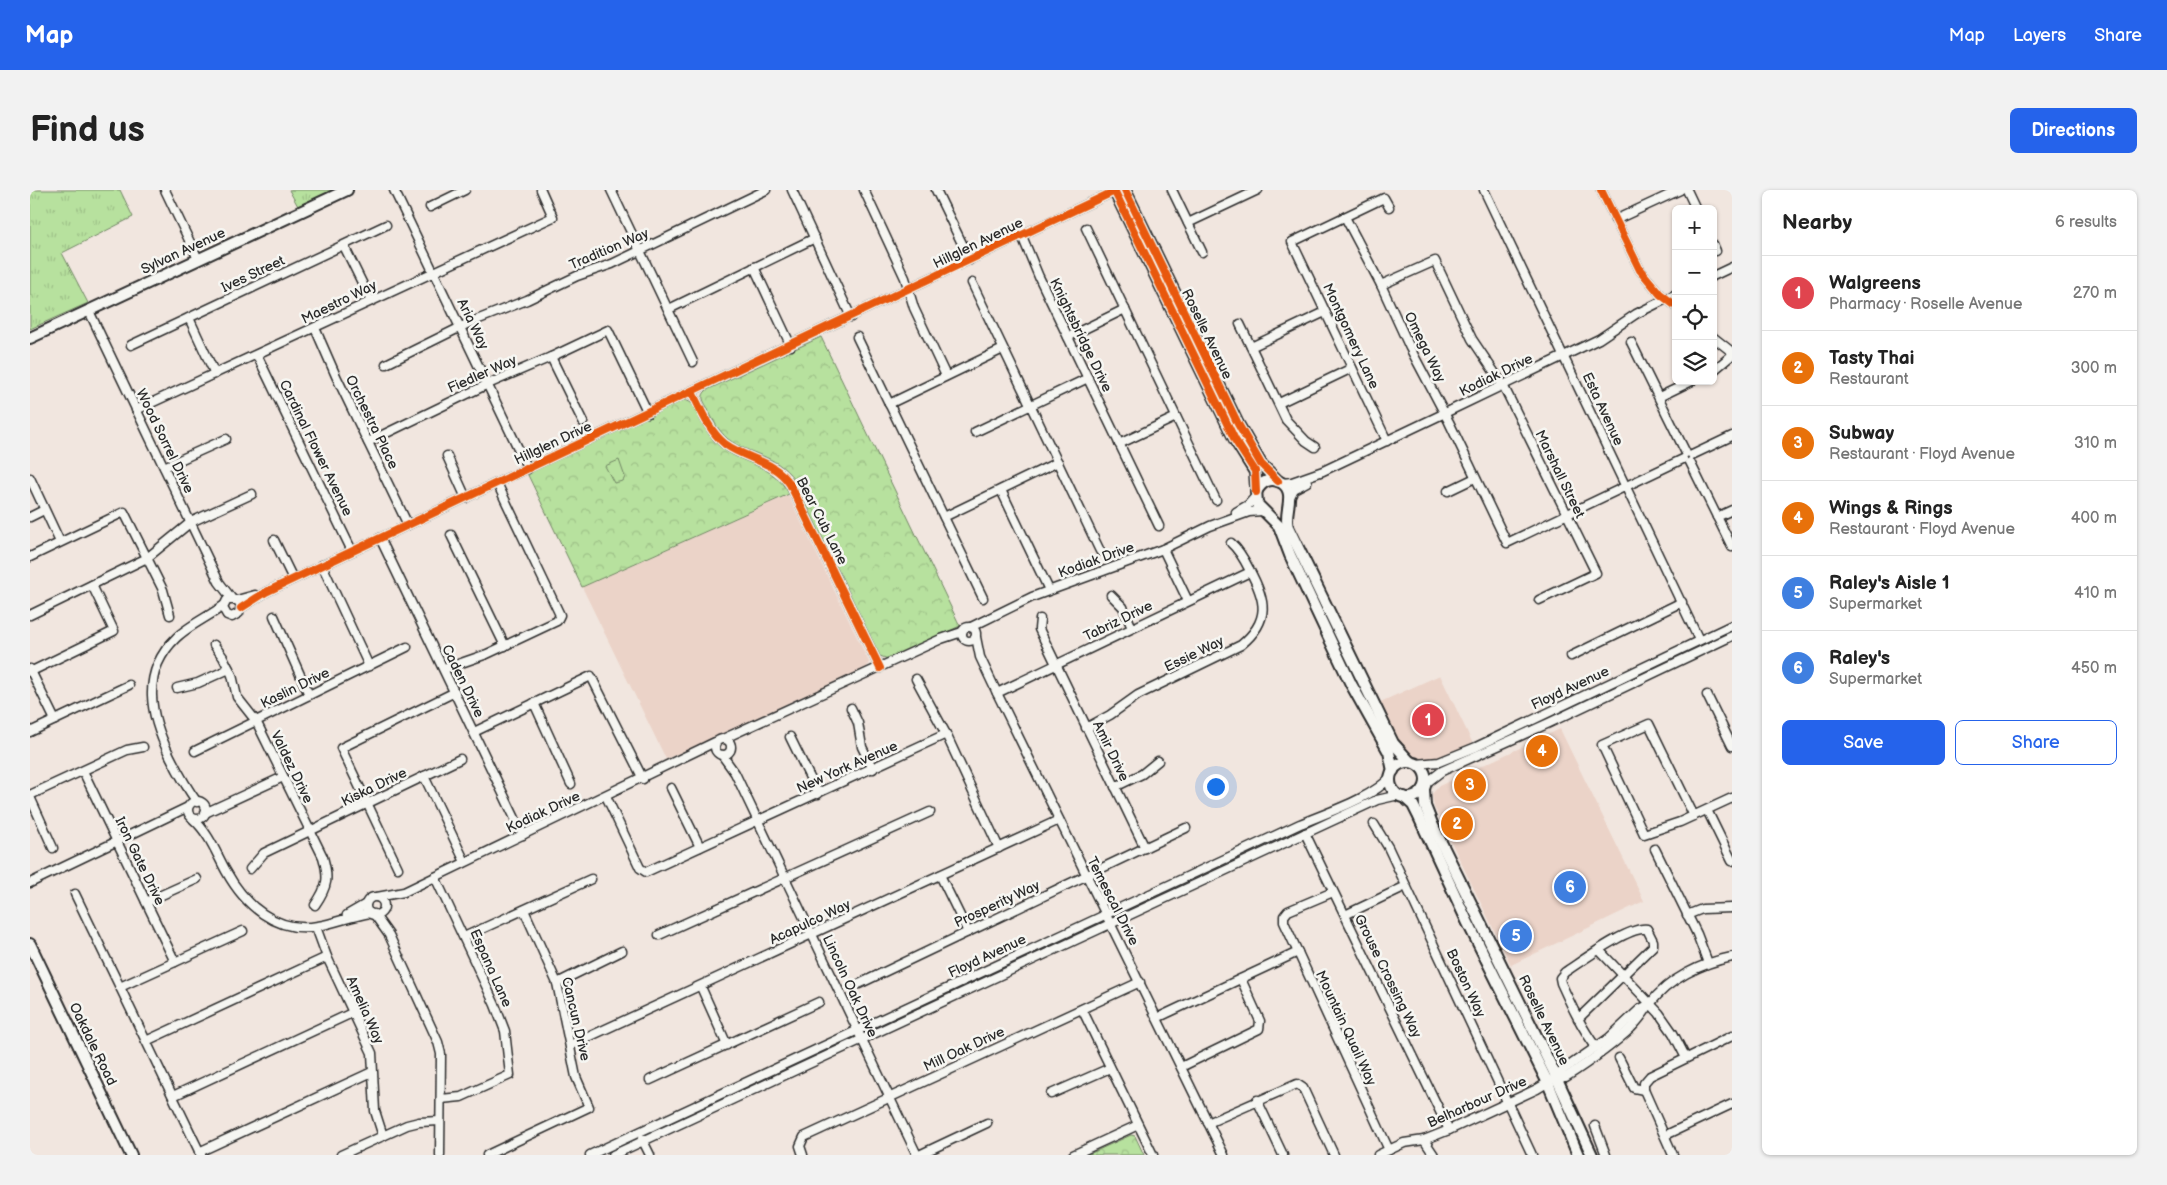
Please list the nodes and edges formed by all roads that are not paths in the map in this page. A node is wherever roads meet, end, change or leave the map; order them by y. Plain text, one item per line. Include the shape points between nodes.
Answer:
1 (165, 190) edge
2 (347, 190) edge
3 (394, 190) edge
4 (465, 190) edge
5 (541, 190) edge
6 (766, 190) edge
7 (792, 190) edge
8 (864, 190) edge
9 (1118, 190) edge
10 (1172, 190) edge
11 (1258, 190) edge
12 (1484, 190) edge
13 (1600, 190) edge
14 (1680, 190) edge
15 (1687, 190) edge
16 (614, 191) edge
17 (940, 191) edge
18 (1243, 193) edge
19 (1383, 194) edge
20 (1694, 205) edge
21 (430, 207) dead end
22 (1389, 207) dead end
23 (1345, 217) junction
24 (1615, 220) junction
25 (1188, 223) junction
26 (386, 225) dead end
27 (1086, 228) dead end
28 (1022, 236) junction
29 (815, 238) junction
30 (344, 246) junction
31 (639, 251) junction
32 (1202, 252) dead end
33 (198, 259) junction
34 (970, 260) junction
35 (754, 267) junction
36 (1732, 267) edge
37 (433, 271) junction
38 (1717, 274) edge
39 (972, 283) dead end
40 (1381, 285) junction
41 (908, 290) junction
42 (1674, 295) edge
43 (1667, 299) junction
44 (371, 301) junction
45 (1672, 303) edge
46 (669, 309) junction
47 (1125, 309) junction
48 (89, 311) junction
49 (1325, 312) junction
50 (851, 317) junction
51 (189, 318) junction
52 (1240, 324) dead end
53 (315, 328) junction
54 (461, 328) junction
55 (857, 337) dead end
56 (1068, 337) junction
57 (30, 338) edge
58 (1717, 340) edge
59 (1631, 342) dead end
60 (131, 345) dead end
61 (791, 346) junction
62 (1251, 347) junction
63 (1003, 349) junction
64 (1732, 353) edge
65 (257, 355) junction
66 (1564, 356) junction
67 (551, 357) junction
68 (693, 362) dead end
69 (386, 364) dead end
70 (1717, 367) edge
71 (1352, 368) junction
72 (215, 374) junction
73 (946, 376) junction
74 (1088, 378) junction
75 (488, 384) junction
76 (1503, 385) junction
77 (1684, 385) edge
78 (692, 392) junction
79 (1659, 397) junction
80 (1279, 403) junction
81 (889, 404) junction
82 (1030, 406) junction
83 (136, 410) junction
84 (648, 412) junction
85 (1445, 414) junction
86 (1176, 417) junction
87 (583, 422) dead end
88 (975, 432) dead end
89 (1732, 436) edge
90 (226, 439) dead end
91 (1388, 440) junction
92 (368, 442) junction
93 (1119, 444) junction
94 (1315, 447) dead end
95 (447, 456) dead end
96 (1688, 457) junction
97 (1058, 462) junction
98 (164, 467) junction
99 (528, 469) junction
100 (1323, 471) junction
101 (30, 478) edge
102 (1475, 478) junction
103 (1280, 482) junction
104 (497, 483) junction
105 (1626, 486) junction
106 (1001, 490) junction
107 (1448, 491) dead end
108 (252, 494) dead end
109 (1256, 494) junction
110 (466, 498) junction
111 (1216, 500) dead end
112 (1289, 500) junction
113 (44, 510) junction
114 (1732, 510) edge
115 (1265, 512) junction
116 (1566, 515) junction
117 (30, 517) edge
118 (944, 517) junction
119 (1717, 517) junction
120 (191, 522) junction
121 (408, 525) junction
122 (1159, 526) dead end
123 (1210, 526) junction
124 (452, 534) dead end
125 (380, 538) junction
126 (274, 540) dead end
127 (60, 542) junction
128 (1231, 543) dead end
129 (1732, 547) edge
130 (1163, 549) junction
131 (1100, 550) dead end
132 (352, 552) junction
133 (30, 557) edge
134 (147, 558) junction
135 (322, 565) junction
136 (1250, 572) junction
137 (292, 579) junction
138 (219, 582) junction
139 (92, 585) junction
140 (1049, 590) junction
141 (266, 592) junction
142 (1111, 595) dead end
143 (983, 598) dead end
144 (235, 599) junction
145 (1539, 600) dead end
146 (1188, 601) junction
147 (1682, 602) junction
148 (223, 605) junction
149 (241, 608) junction
150 (170, 614) dead end
151 (30, 615) edge
152 (227, 615) junction
153 (274, 616) dead end
154 (990, 619) junction
155 (1040, 619) dead end
156 (204, 620) junction
157 (1732, 625) edge
158 (972, 627) junction
159 (1132, 628) junction
160 (962, 632) junction
161 (976, 635) junction
162 (1732, 636) edge
163 (1699, 640) junction
164 (967, 641) junction
165 (934, 643) junction
166 (214, 645) dead end
167 (505, 646) junction
168 (407, 647) dead end
169 (1571, 656) dead end
170 (980, 657) junction
171 (1056, 665) junction
172 (369, 666) junction
173 (880, 668) junction
174 (228, 669) junction
175 (444, 669) junction
176 (30, 670) edge
177 (916, 679) dead end
178 (130, 685) dead end
179 (177, 688) dead end
180 (455, 692) junction
181 (1591, 692) junction
182 (997, 693) junction
183 (1707, 694) dead end
184 (310, 695) junction
185 (534, 703) junction
186 (851, 708) dead end
187 (55, 720) junction
188 (256, 721) junction
189 (1549, 723) junction
190 (750, 728) junction
191 (1086, 728) junction
192 (1510, 730) junction
193 (30, 732) edge
194 (474, 732) junction
195 (946, 734) junction
196 (790, 737) dead end
197 (725, 738) junction
198 (716, 742) junction
199 (1732, 746) edge
200 (143, 747) dead end
201 (731, 748) junction
202 (195, 751) dead end
203 (720, 754) junction
204 (1480, 754) junction
205 (692, 755) junction
206 (460, 759) dead end
207 (1158, 761) dead end
208 (1413, 763) junction
209 (873, 770) junction
210 (83, 771) junction
211 (735, 773) junction
212 (1392, 774) junction
213 (424, 776) junction
214 (284, 777) junction
215 (643, 778) junction
216 (571, 784) dead end
217 (184, 785) junction
218 (1425, 786) junction
219 (1115, 787) junction
220 (671, 788) dead end
221 (818, 794) junction
222 (30, 796) edge
223 (606, 796) junction
224 (1402, 796) junction
225 (1732, 798) edge
226 (200, 803) junction
227 (225, 803) junction
228 (368, 803) junction
229 (189, 806) junction
230 (1707, 810) junction
231 (930, 812) dead end
232 (205, 814) junction
233 (1694, 816) junction
234 (192, 818) junction
235 (165, 819) junction
236 (758, 820) junction
237 (1059, 820) junction
238 (1374, 824) dead end
239 (1186, 828) dead end
240 (310, 831) junction
241 (1305, 833) junction
242 (524, 835) junction
243 (209, 837) junction
244 (117, 842) junction
245 (700, 847) junction
246 (53, 848) dead end
247 (999, 848) junction
248 (1145, 848) junction
249 (1655, 849) dead end
250 (1732, 861) edge
251 (465, 862) junction
252 (398, 868) dead end
253 (250, 869) dead end
254 (940, 875) junction
255 (1086, 876) junction
256 (435, 877) junction
257 (591, 879) dead end
258 (786, 879) junction
259 (197, 880) dead end
260 (30, 883) edge
261 (1406, 886) junction
262 (404, 892) junction
263 (1333, 892) junction
264 (75, 894) dead end
265 (377, 897) junction
266 (146, 902) junction
267 (366, 904) junction
268 (315, 905) dead end
269 (383, 908) junction
270 (1732, 908) edge
271 (524, 910) junction
272 (372, 914) junction
273 (1105, 915) junction
274 (1345, 915) junction
275 (1688, 915) junction
276 (342, 920) junction
277 (1110, 924) junction
278 (316, 927) junction
279 (243, 931) dead end
280 (968, 932) junction
281 (659, 935) dead end
282 (812, 935) junction
283 (389, 936) junction
284 (464, 938) junction
285 (30, 944) edge
286 (1599, 950) junction
287 (622, 951) dead end
288 (1298, 952) junction
289 (327, 957) junction
290 (1732, 957) edge
291 (175, 962) junction
292 (1708, 963) junction
293 (1624, 975) junction
294 (1241, 979) junction
295 (1140, 982) junction
296 (557, 983) junction
297 (859, 984) dead end
298 (701, 987) junction
299 (120, 988) junction
300 (819, 1002) dead end
301 (1650, 1004) junction
302 (1082, 1009) junction
303 (354, 1012) junction
304 (1157, 1018) junction
305 (1578, 1019) junction
306 (857, 1030) junction
307 (1732, 1036) edge
308 (861, 1039) junction
309 (146, 1041) junction
310 (571, 1045) junction
311 (727, 1045) junction
312 (1596, 1047) junction
313 (1619, 1058) dead end
314 (1686, 1058) junction
315 (1181, 1067) junction
316 (1110, 1068) junction
317 (372, 1072) junction
318 (650, 1080) dead end
319 (1552, 1080) junction
320 (1644, 1090) junction
321 (1051, 1094) dead end
322 (173, 1096) junction
323 (889, 1097) junction
324 (441, 1099) junction
325 (1257, 1100) junction
326 (1507, 1103) junction
327 (1732, 1104) edge
328 (440, 1121) junction
329 (987, 1123) dead end
330 (1208, 1123) junction
331 (1138, 1125) junction
332 (1595, 1126) dead end
333 (1449, 1130) junction
334 (639, 1132) junction
335 (1666, 1135) junction
336 (383, 1136) junction
337 (1424, 1140) junction
338 (643, 1141) junction
339 (1389, 1150) junction
340 (200, 1154) edge
341 (131, 1155) edge
342 (341, 1155) edge
343 (440, 1155) edge
344 (487, 1155) edge
345 (590, 1155) edge
346 (613, 1155) edge
347 (650, 1155) edge
348 (803, 1155) edge
349 (918, 1155) edge
350 (1073, 1155) edge
351 (1153, 1155) edge
352 (1224, 1155) edge
353 (1282, 1155) edge
354 (1334, 1155) edge
355 (1378, 1155) edge
356 (1434, 1155) edge
357 (1532, 1155) edge
358 (1578, 1155) edge
359 (1592, 1155) edge
360 (1606, 1155) edge
361 (1673, 1155) edge

1 - 33 street
2 - 33 main road, Sylvan Avenue
3 - 37 street, Aria Way
4 - 21 street
5 - 37 street, Maestro Way via 553,217
6 - 31 street, Tradition Way
7 - 29 street
8 - 41 street
9 - 28 street, Hillglen Avenue
9 - 103 main road, Roselle Avenue via 1146,235 1238,424 1261,464
9 - 109 main road, Roselle Avenue via 1235,440 1255,471
10 - 25 street
11 - 18 street
12 - 66 street, Esta Avenue
13 - 24 street
14 - 24 street
15 - 20 street
16 - 31 street
17 - 34 street
18 - 25 street
19 - 22 street
19 - 23 street
23 - 40 street, Omega Way
23 - 49 street, Montgomery Lane via 1292,242
24 - 43 street via 1640,270
25 - 32 street
26 - 30 street, Ives Street
27 - 47 street
28 - 34 street, Hillglen Avenue
28 - 56 street, Knightsbridge Drive
29 - 35 street
29 - 50 street
30 - 44 street
30 - 51 street, Ives Street
31 - 46 street
31 - 54 street, Tradition Way
33 - 48 main road, Sylvan Avenue
34 - 41 street, Hillglen Avenue
35 - 46 street
35 - 61 street
36 - 38 street
37 - 44 street, Maestro Way
37 - 54 street, Aria Way
39 - 63 street
40 - 76 street, Marshall Street via 1435,261 1472,339
40 - 85 street, Omega Way
41 - 50 street, Hillglen Avenue
41 - 73 street
42 - 43 street, Kodiak Drive
43 - 45 street
43 - 66 street, Kodiak Drive
44 - 53 street, Maestro Way
46 - 68 street
47 - 56 street
47 - 86 street
48 - 57 main road, Sylvan Avenue
48 - 83 street, Wood Sorrel Drive
49 - 62 street
49 - 71 street, Montgomery Lane
50 - 61 street, Hillglen Drive
51 - 60 street, Ives Street
51 - 72 street
52 - 62 street
53 - 65 street, Maestro Way
53 - 92 street, Orchestra Place
54 - 69 street, Tradition Way
54 - 75 street, Aria Way
55 - 81 street
56 - 74 street, Knightsbridge Drive
58 - 64 street
59 - 79 street
61 - 78 street, Hillglen Drive
62 - 80 street
63 - 73 street
63 - 82 street
64 - 70 street
65 - 72 street, Maestro Way
65 - 132 street, Cardinal Flower Avenue
66 - 76 street, Kodiak Drive
66 - 105 street, Esta Avenue
67 - 75 street, Fiedler Way
67 - 84 street, Fiedler Way via 608,330
67 - 87 street
71 - 80 street
71 - 91 street, Montgomery Lane
72 - 83 street, Maestro Way
73 - 81 street
74 - 82 street
74 - 93 street, Knightsbridge Drive
75 - 92 street, Fiedler Way
75 - 99 street, Aria Way
76 - 85 street, Kodiak Drive
76 - 116 street, Marshall Street
77 - 79 street
78 - 84 street, Hillglen Drive
78 - 173 street, Bear Cub Lane via 712,430 724,443 773,466 788,481
79 - 96 street
80 - 94 street via 1286,420
81 - 118 street
82 - 88 street
82 - 97 street
83 - 98 street, Wood Sorrel Drive
84 - 99 street, Hillglen Drive
85 - 91 street, Kodiak Drive
85 - 102 street, Omega Way
86 - 93 street
86 - 111 street
89 - 96 street
90 - 98 street
91 - 100 street, Kodiak Drive
92 - 121 street, Orchestra Place
93 - 122 street, Knightsbridge Drive
95 - 110 street
96 - 105 street
96 - 119 street
97 - 106 street
97 - 131 street
98 - 120 street, Wood Sorrel Drive
99 - 104 street, Hillglen Drive
100 - 103 street, Kodiak Drive via 1292,482
100 - 112 street, Kodiak Drive via 1296,488
101 - 113 street
102 - 107 street
102 - 116 street, Omega Way via 1507,544
103 - 109 main road via 1264,482
103 - 112 main road via 1288,489
104 - 110 street, Hillglen Drive
104 - 167 street via 560,615 557,621
105 - 116 street
105 - 147 street, Esta Avenue
106 - 118 street
106 - 140 street
108 - 120 street
109 - 115 main road via 1256,504
109 - 123 street, Kodiak Drive via 1248,505
110 - 121 street, Hillglen Drive
112 - 115 main road via 1279,513
112 - 208 main road via 1286,522 1291,534 1393,743
113 - 117 street
113 - 127 street
114 - 119 street
115 - 123 street, Kodiak Drive via 1249,512
115 - 212 main road via 1279,526 1351,684 1389,753
116 - 145 street, Marshall Street via 1596,572
118 - 143 street
119 - 129 street
120 - 134 street
120 - 138 street, Wood Sorrel Drive
121 - 125 street, Hillglen Drive
123 - 130 street, Kodiak Drive
124 - 167 street
125 - 132 street, Hillglen Drive
125 - 175 street, Caden Drive
126 - 137 street
127 - 133 street
127 - 134 street via 124,512
128 - 136 street, Essie Way via 1238,549
130 - 140 street, Kodiak Drive
130 - 146 street
132 - 135 street, Hillglen Drive
134 - 139 street
134 - 150 street via 163,590
135 - 137 street, Hillglen Drive
135 - 172 street
136 - 146 street, Tabriz Drive
136 - 191 street, Essie Way via 1262,593 1260,622 1254,634 1241,645 1138,694
137 - 141 street, Hillglen Drive
138 - 144 street, Wood Sorrel Drive
138 - 148 street, Wood Sorrel Drive
139 - 151 street
139 - 176 street via 114,631
140 - 154 street, Kodiak Drive
141 - 144 street, Hillglen Drive
141 - 149 street, Hillglen Drive
142 - 159 street via 1123,607
144 - 148 street, Hillglen Drive via 227,600
144 - 149 street
146 - 159 street, Tabriz Drive
147 - 163 street, Esta Avenue
147 - 169 street
148 - 152 street
148 - 156 street, Hillglen Drive
149 - 152 street, Hillglen Drive via 237,615
152 - 156 street, Hillglen Drive
153 - 184 street
154 - 158 street, Kodiak Drive
154 - 161 street, Kodiak Drive
155 - 171 street, Amir Drive via 1039,629
156 - 217 street, Hillglen Drive via 185,630 169,646 158,666 152,688 156,725
157 - 163 street, Floyd Avenue
158 - 160 street
158 - 161 street
159 - 171 street, Tabriz Drive
160 - 164 street
160 - 165 street
161 - 164 street
161 - 170 street, Temescal Drive
162 - 189 street, Floyd Avenue
163 - 181 street, Floyd Avenue
164 - 165 street
164 - 170 street, Temescal Drive
165 - 173 street
166 - 174 street, Valdez Drive
167 - 175 street
168 - 172 street, Kaslin Drive
170 - 182 street, Temescal Drive
171 - 182 street, Tabriz Drive
171 - 191 street, Amir Drive
172 - 184 street, Kaslin Drive
173 - 190 street
174 - 179 street via 198,683
174 - 188 street, Valdez Drive via 237,697
175 - 180 street, Caden Drive
176 - 187 street
177 - 195 street
178 - 187 street
180 - 194 street, Caden Drive
180 - 228 street via 341,748
181 - 189 street via 1590,697 1546,718
181 - 192 street, Floyd Avenue
182 - 237 street, Temescal Drive
183 - 199 street
184 - 188 street, Kaslin Drive
185 - 194 street
185 - 215 street via 591,676
185 - 216 street
186 - 209 street via 858,723 862,747
187 - 193 street
188 - 202 street, Kaslin Drive
188 - 214 street, Valdez Drive
189 - 204 street, Floyd Avenue
190 - 197 street
190 - 201 street
191 - 219 street, Amir Drive
192 - 204 street via 1513,735 1483,749
192 - 208 street, Floyd Avenue via 1439,762
194 - 242 street, Caden Drive
195 - 209 street, New York Avenue
195 - 247 street
196 - 221 street
197 - 198 street
197 - 201 street
198 - 203 street via 714,747
198 - 205 street, Kodiak Drive
200 - 210 street via 127,750
201 - 203 street
201 - 211 street, Lincoln Oak Drive
203 - 205 street, Kodiak Drive
203 - 211 street, Lincoln Oak Drive
204 - 218 street, Floyd Avenue via 1437,773
205 - 215 street, Kodiak Drive
206 - 213 street, Kiska Drive
207 - 219 street via 1142,774
208 - 212 main road via 1400,764
208 - 218 main road via 1424,771
209 - 221 street, New York Avenue
210 - 222 street
210 - 244 street, Iron Gate Drive
211 - 236 street, Lincoln Oak Drive
212 - 224 main road via 1392,788
212 - 273 street, Floyd Avenue via 1382,786 1370,793
213 - 228 street, Kiska Drive
213 - 251 street
214 - 227 street
214 - 240 street, Valdez Drive
215 - 223 street, Kodiak Drive
217 - 226 street, Hillglen Drive
217 - 229 street, Hillglen Drive
218 - 224 main road via 1415,796
218 - 319 main road, Roselle Avenue via 1424,802 1433,826
219 - 248 street, Amir Drive
220 - 245 street
221 - 236 street, New York Avenue
222 - 246 street
223 - 242 street, Kodiak Drive
223 - 245 street, New York Avenue via 640,868 646,872
224 - 241 street, Floyd Avenue via 1377,800
224 - 319 main road, Roselle Avenue via 1413,805 1490,969
225 - 230 street
226 - 227 street
226 - 229 street
226 - 232 street
227 - 232 street
228 - 240 street, Kiska Drive
228 - 252 street
229 - 234 street via 188,813
229 - 235 street
230 - 233 street
230 - 250 street
231 - 258 street
232 - 234 street via 198,819
232 - 243 street
233 - 233 street via 1644,834 1602,745 1648,724
234 - 235 street
234 - 243 street
235 - 244 street
236 - 245 street, New York Avenue
236 - 258 street, Lincoln Oak Drive
237 - 247 street, Acapulco Way
237 - 255 street, Temescal Drive
238 - 261 street, Boston Way
239 - 248 street, Prosperity Way
240 - 253 street, Kiska Drive via 264,853
240 - 268 street, Valdez Drive via 327,872 326,888
241 - 263 street, Grouse Crossing Way
241 - 277 street, Floyd Avenue
242 - 251 street, Kodiak Drive
243 - 278 street via 232,883 251,907 284,925
244 - 260 street
244 - 266 street, Iron Gate Drive
247 - 254 street, Acapulco Way
248 - 255 street, Prosperity Way
249 - 275 street
251 - 256 street, Kodiak Drive
254 - 280 street
254 - 282 street, Acapulco Way
255 - 273 street, Temescal Drive
255 - 280 street, Prosperity Way
256 - 262 street, Kodiak Drive
256 - 284 street, Espana Lane
257 - 271 street
258 - 281 street
258 - 282 street, Lincoln Oak Drive
259 - 266 street
261 - 274 street
261 - 326 street, Boston Way
262 - 265 street, Kodiak Drive
262 - 269 street, Kodiak Drive
263 - 274 street, Grouse Crossing Way
263 - 288 street, Mountain Quail Way via 1288,911 1284,916
264 - 299 street
265 - 267 street
265 - 269 street
266 - 291 street, Iron Gate Drive
267 - 272 street
267 - 276 street
269 - 272 street via 378,914
269 - 283 street
270 - 275 street via 1702,909
271 - 284 street
271 - 296 street, Cancun Drive
272 - 276 street
272 - 283 street
273 - 277 street, Temescal Drive
273 - 306 street, Floyd Avenue
274 - 333 street, Grouse Crossing Way
275 - 292 street
276 - 278 street
277 - 295 street, Temescal Drive
277 - 308 street, Floyd Avenue
278 - 289 street, Amelia Way
279 - 291 street
280 - 297 street, Prosperity Way
282 - 298 street, Acapulco Way
282 - 306 street, Lincoln Oak Drive
283 - 324 street via 438,1042
284 - 324 street, Espana Lane via 495,1004 504,1031 510,1074 461,1097
285 - 341 main road, Oakdale Road
286 - 293 street
286 - 293 street via 1639,929 1647,929 1653,946
286 - 305 street via 1560,979
287 - 296 street
288 - 294 street
288 - 339 street, Mountain Quail Way
289 - 303 street, Amelia Way
289 - 309 street
290 - 292 street, Belharbour Drive
291 - 299 street
292 - 301 street, Belharbour Drive via 1676,980
293 - 301 street
293 - 305 street
294 - 304 street
294 - 315 street via 1260,1021 1257,1032
295 - 302 street, Mill Oak Drive
295 - 304 street, Temescal Drive
296 - 310 street, Cancun Drive
298 - 310 street, Acapulco Way
298 - 311 street
299 - 309 street
300 - 311 street
301 - 312 street, Belharbour Drive
301 - 314 street via 1666,1022
301 - 319 street, Belharbour Drive via 1645,1014 1601,1054 1566,1077
302 - 316 street
302 - 323 street, Mill Oak Drive
303 - 317 street, Amelia Way via 372,1053
303 - 322 street
304 - 315 street, Temescal Drive
305 - 312 street
306 - 308 street, Lincoln Oak Drive
306 - 334 street, Floyd Avenue
307 - 314 street
308 - 323 street, Lincoln Oak Drive
308 - 338 street, Floyd Avenue
309 - 322 street
310 - 344 street, Cancun Drive via 576,1076 589,1107
311 - 318 street
312 - 319 street, Belharbour Drive
313 - 320 street via 1633,1087
314 - 320 street via 1650,1076 1644,1083
315 - 330 street, Temescal Drive
316 - 321 street
316 - 331 street
317 - 336 street, Amelia Way via 375,1111
317 - 340 street
319 - 326 street, Belharbour Drive
319 - 358 main road, Roselle Avenue
319 - 359 main road, Roselle Avenue
320 - 335 street
322 - 340 street
323 - 348 street, Mill Oak Drive via 804,1137 800,1142
323 - 349 street, Lincoln Oak Drive
324 - 328 street
325 - 330 street
325 - 353 street
325 - 354 street via 1299,1084
326 - 333 street, Belharbour Drive
326 - 357 street, Boston Way
327 - 335 street
328 - 336 street via 419,1122
328 - 343 street
329 - 349 street
330 - 352 street, Temescal Drive
331 - 350 street
331 - 351 street
332 - 360 street
333 - 337 street, Belharbour Drive
334 - 338 street
334 - 345 street, Floyd Avenue
335 - 361 street
336 - 342 street
337 - 339 street, Belharbour Drive via 1404,1143
337 - 356 street
338 - 346 street, Floyd Avenue
338 - 347 street
339 - 355 street, Belharbour Drive

